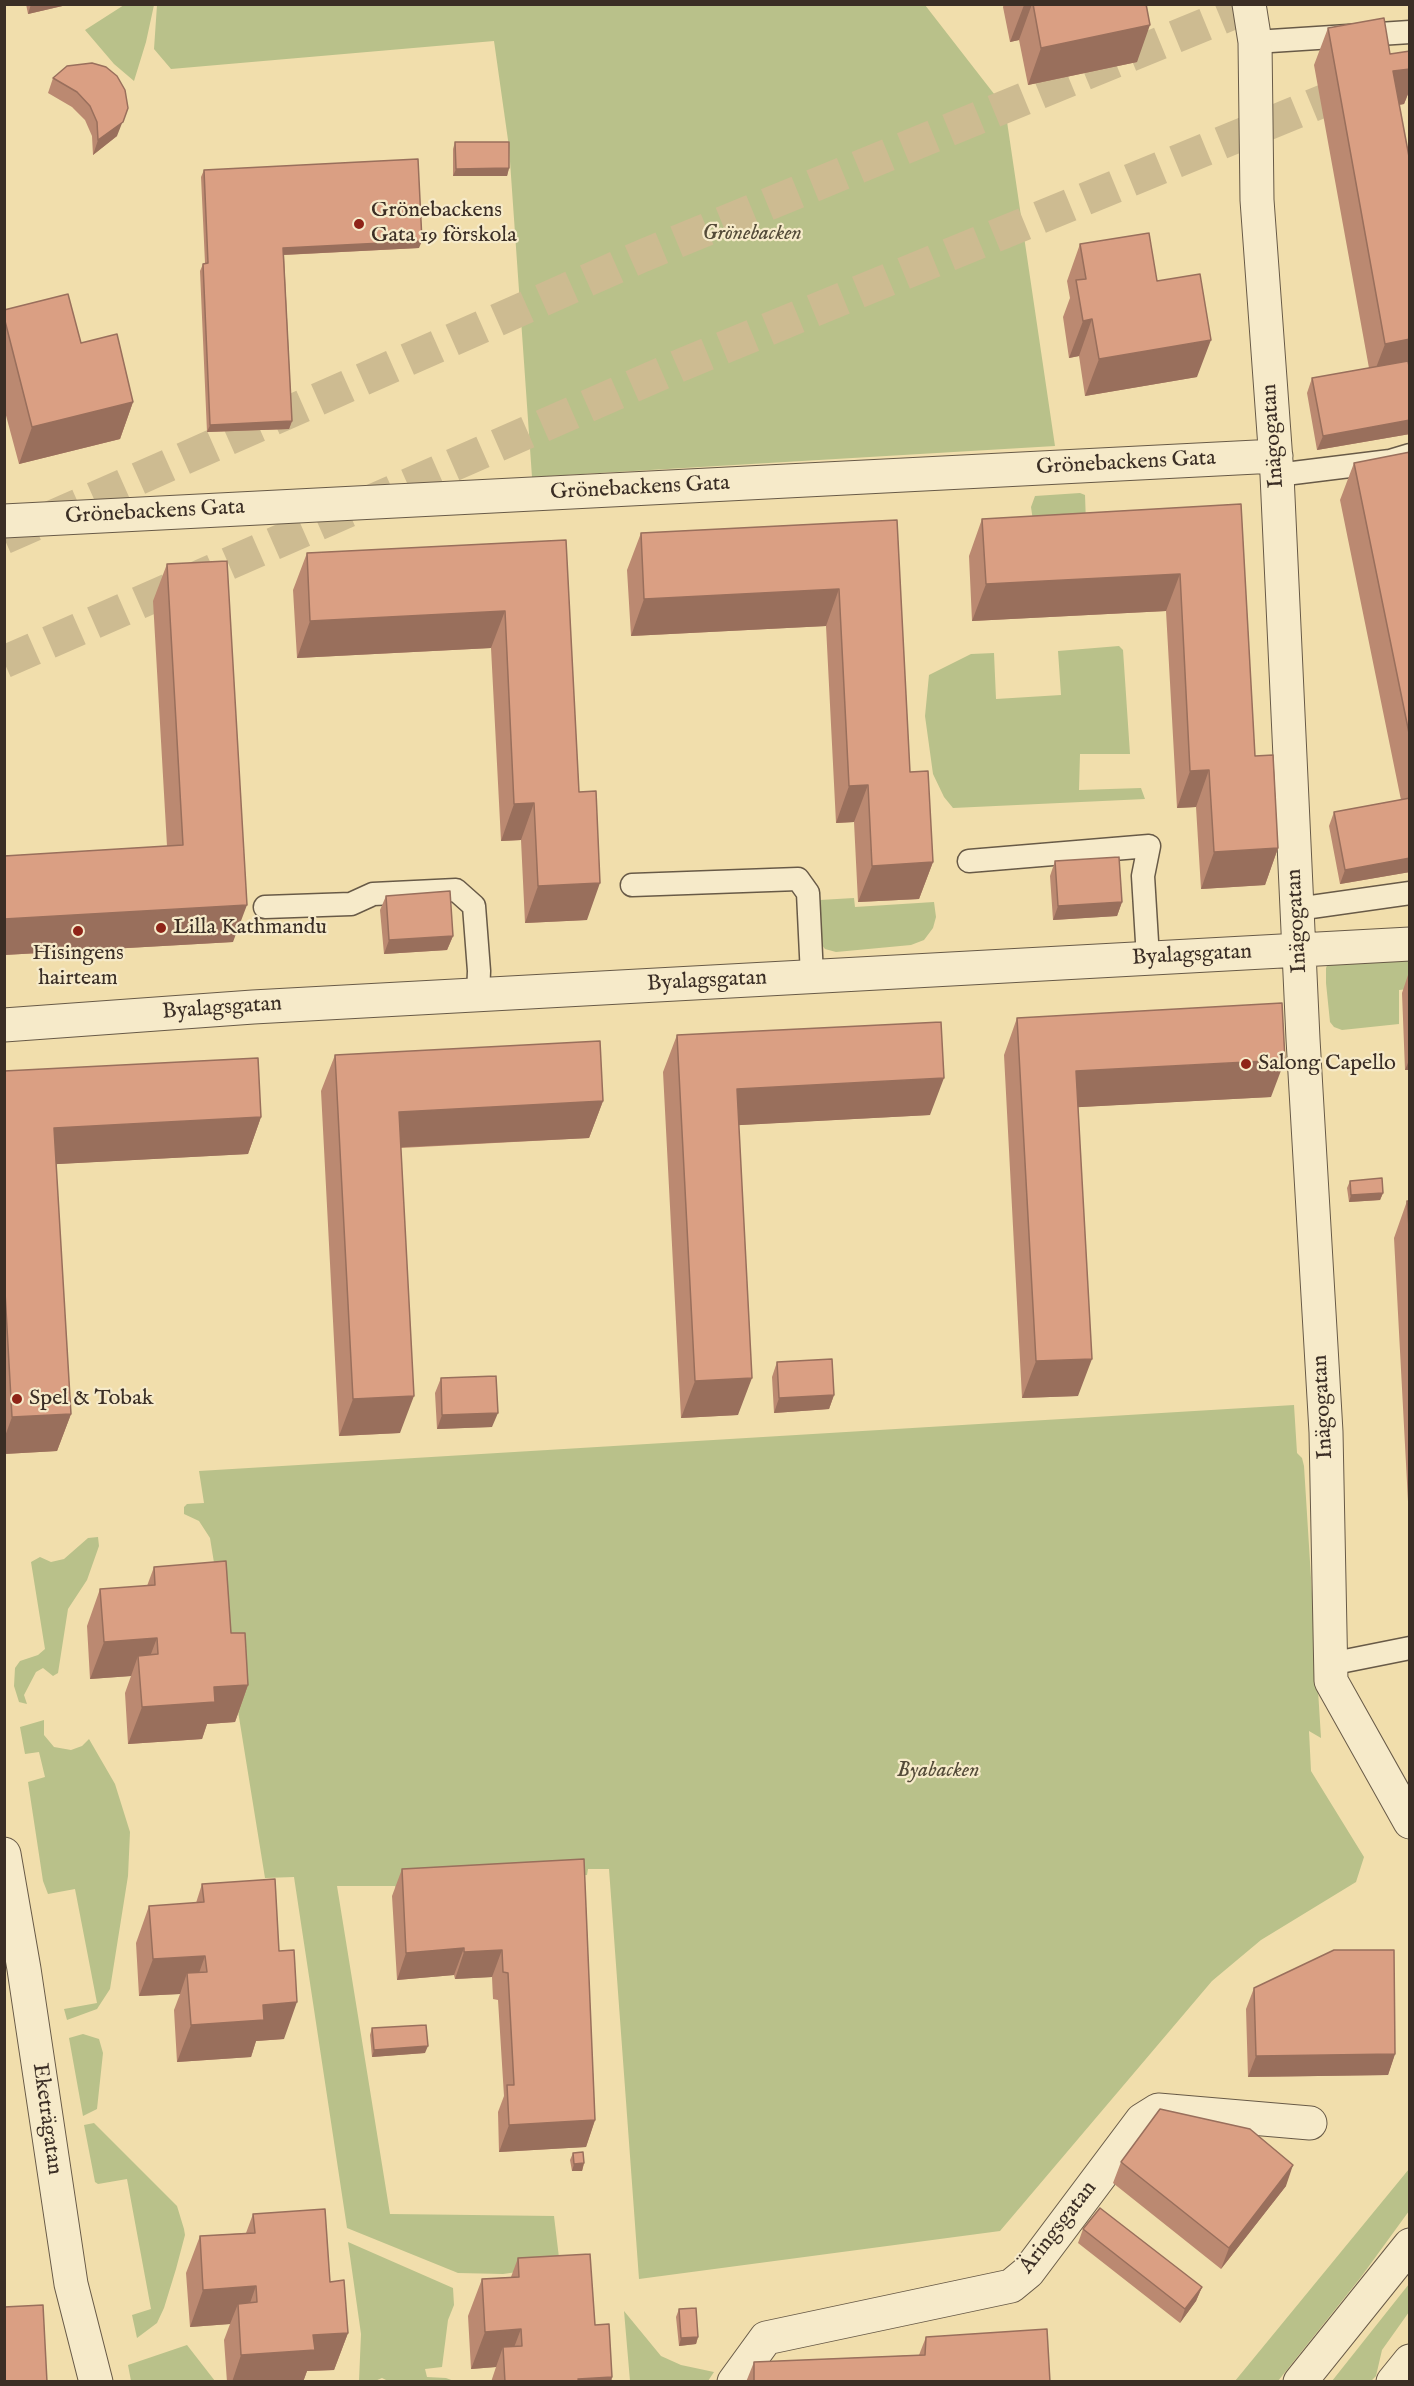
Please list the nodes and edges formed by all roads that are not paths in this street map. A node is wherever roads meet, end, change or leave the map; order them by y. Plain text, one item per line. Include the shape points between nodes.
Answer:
1 (1249, 4) edge
2 (1410, 32) edge
3 (1255, 42) junction
4 (1410, 456) edge
5 (1276, 466) junction
6 (4, 520) edge
7 (969, 861) dead end
8 (632, 885) dead end
9 (1410, 893) edge
10 (265, 908) dead end
11 (1297, 909) junction
12 (1410, 944) edge
13 (1300, 951) junction
14 (1148, 958) junction
15 (812, 976) junction
16 (478, 995) junction
17 (4, 1025) edge
18 (1410, 1648) edge
19 (1330, 1664) junction
20 (1409, 1820) edge
21 (4, 1854) edge
22 (1310, 2123) dead end
23 (1410, 2245) edge
24 (1410, 2361) edge
25 (96, 2382) edge
26 (734, 2382) edge
27 (1300, 2382) edge
28 (1393, 2382) edge

1 - 3 street, Inägogatan
2 - 3 lane
3 - 5 street, Inägogatan via 1257,200
4 - 5 lane via 1390,461
5 - 6 street, Grönebackens Gata
5 - 11 street, Inägogatan
7 - 14 lane via 1149,846 1143,876
8 - 15 lane via 798,879 808,893
9 - 11 lane
10 - 16 lane via 351,904 373,894 456,890 474,906
11 - 13 street, Inägogatan
12 - 13 street, Byalagsgatan
13 - 14 street, Byalagsgatan
13 - 19 street, Inägogatan via 1326,1432
14 - 15 street, Byalagsgatan
15 - 16 street, Byalagsgatan
16 - 17 street, Byalagsgatan
18 - 19 lane
19 - 20 street, Inägogatan via 1331,1681
21 - 25 street, Eketrägatan via 71,2284
22 - 26 street, Äringsgatan via 1158,2110 1142,2121 1028,2272 1011,2286 766,2338
23 - 27 street
24 - 28 street

